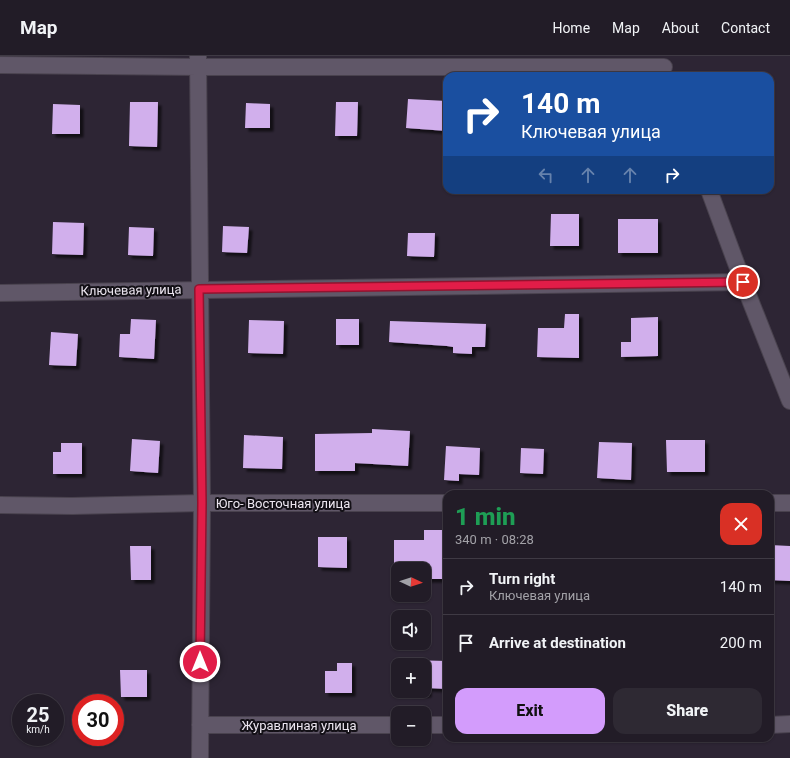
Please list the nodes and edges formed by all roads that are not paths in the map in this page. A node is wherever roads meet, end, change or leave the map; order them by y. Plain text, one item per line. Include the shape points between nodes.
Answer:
1 (198, 62) edge
2 (0, 65) edge
3 (664, 66) edge
4 (710, 194) edge
5 (743, 282) junction
6 (199, 289) junction
7 (0, 292) edge
8 (790, 401) edge
9 (202, 503) junction
10 (443, 503) edge
11 (774, 503) edge
12 (790, 503) edge
13 (0, 505) edge
14 (774, 724) edge
15 (790, 724) edge
16 (200, 725) junction
17 (391, 725) edge
18 (431, 725) edge
19 (443, 725) edge
20 (200, 758) edge

1 - 2 street
1 - 3 street
1 - 6 street
4 - 5 street
5 - 6 street, Ключевая улица
5 - 8 street
6 - 7 street, Ключевая улица
6 - 9 street
9 - 10 street, Юго- Восточная улица
9 - 13 street, Юго- Восточная улица
9 - 16 street
11 - 12 street
14 - 15 street
16 - 17 street, Журавлиная улица
16 - 20 street
18 - 19 street

